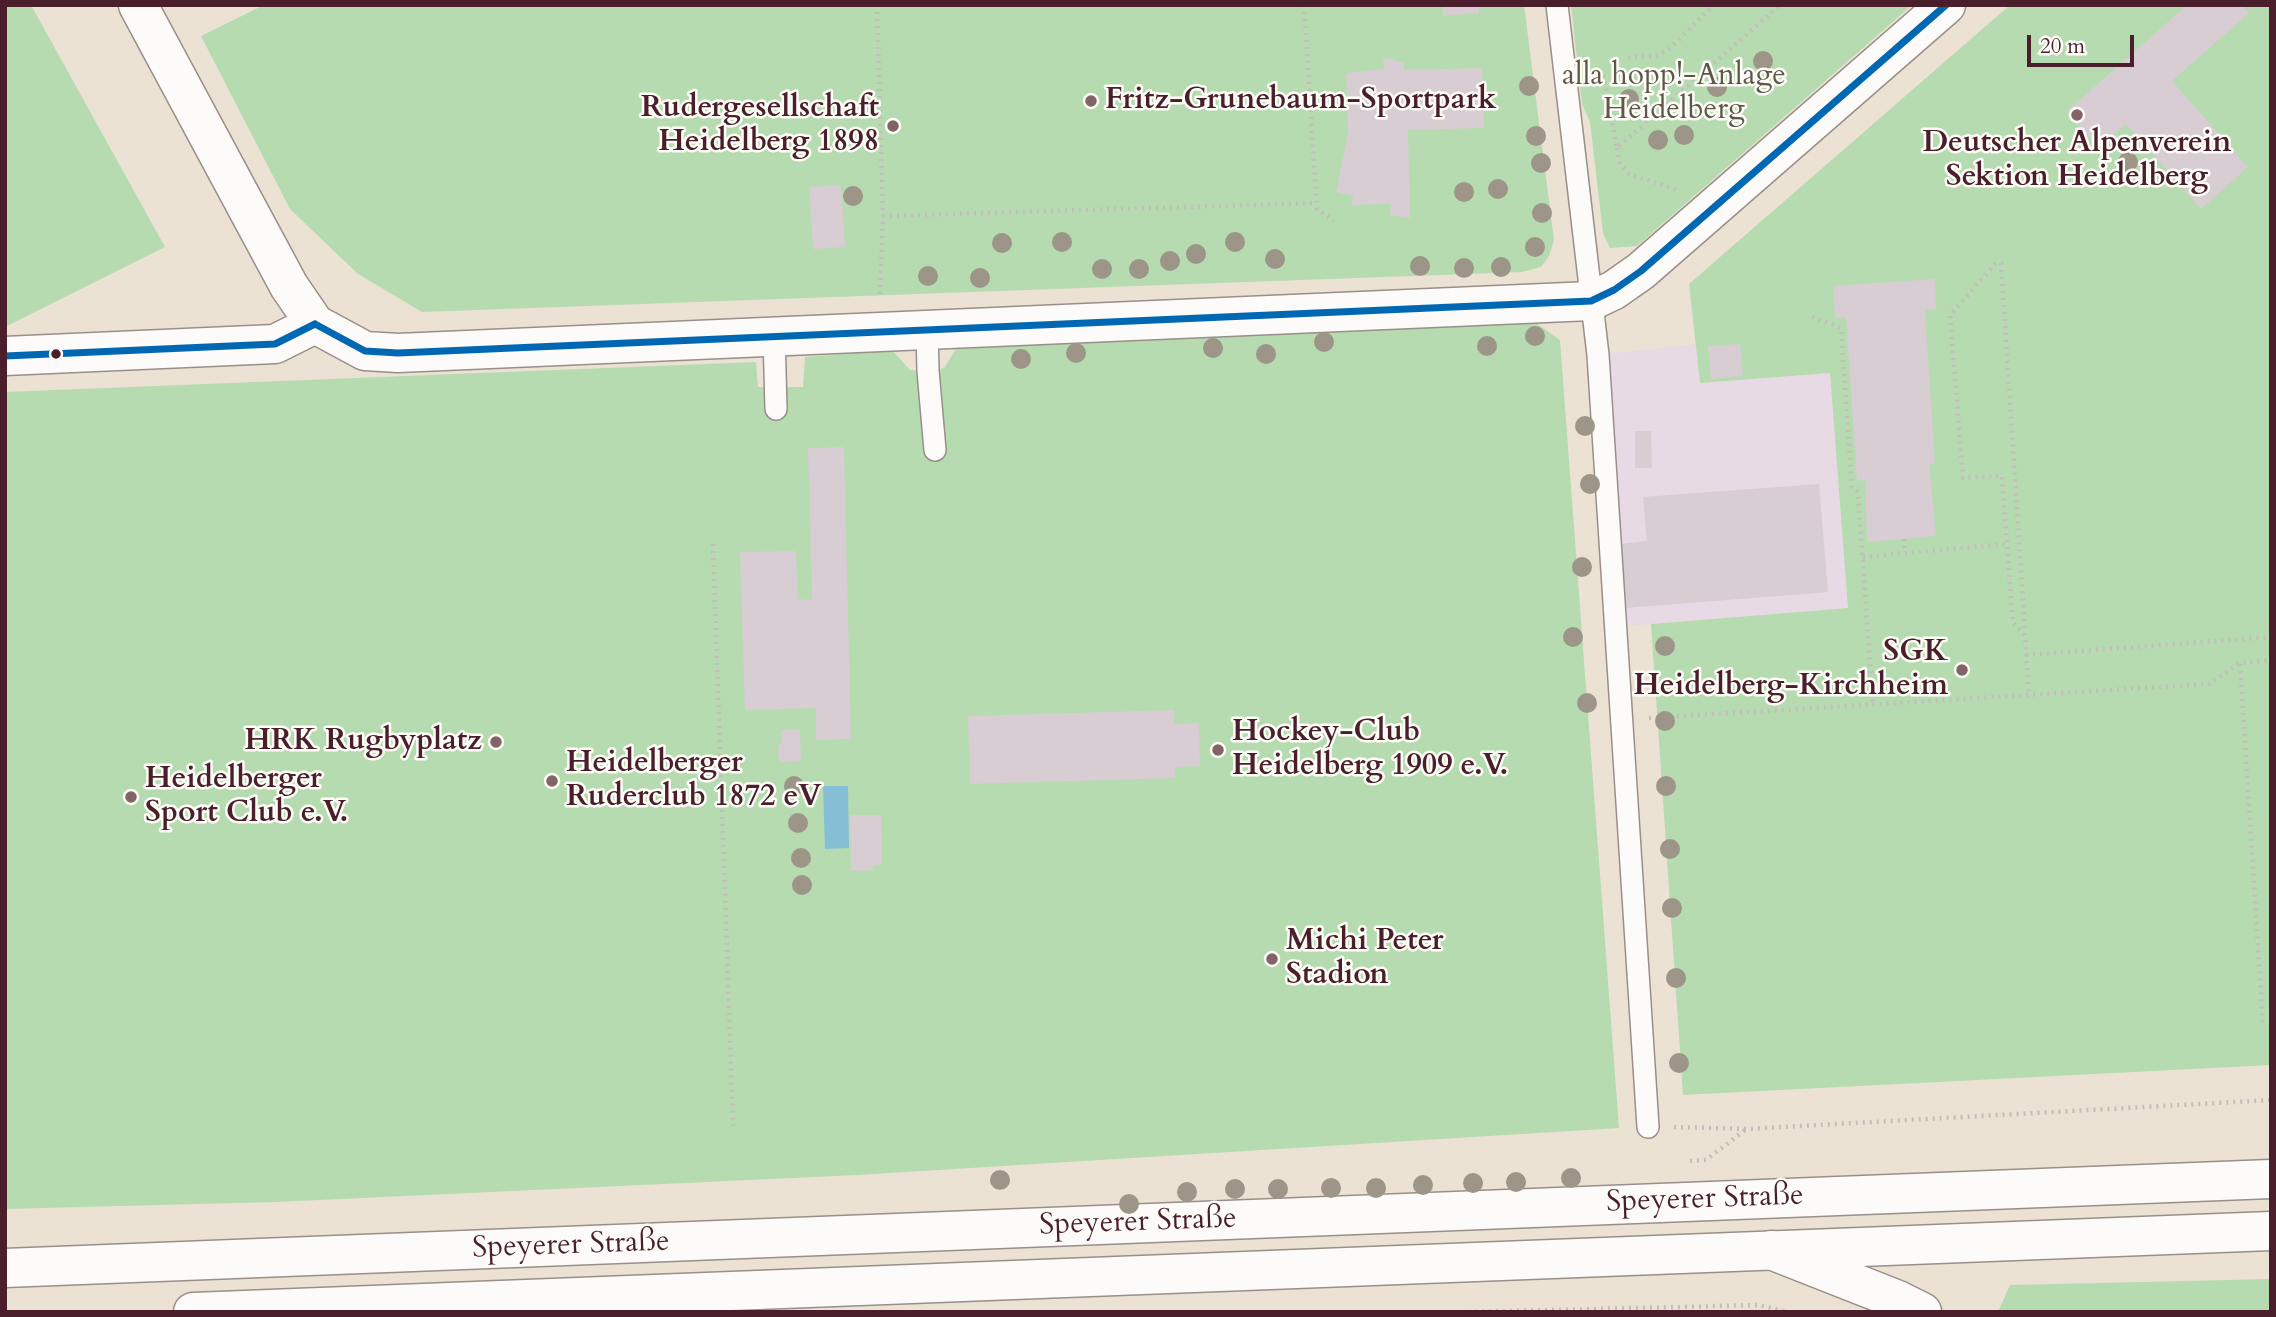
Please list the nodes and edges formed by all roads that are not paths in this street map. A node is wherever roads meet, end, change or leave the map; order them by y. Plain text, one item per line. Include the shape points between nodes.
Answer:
1 (138, 5) edge
2 (1557, 5) edge
3 (1946, 5) edge
4 (1591, 301) junction
5 (315, 324) junction
6 (927, 328) junction
7 (774, 335) junction
8 (5, 356) edge
9 (776, 409) dead end
10 (935, 450) dead end
11 (1647, 1127) road end
12 (2271, 1179) edge
13 (2271, 1231) edge
14 (1771, 1250) junction
15 (5, 1268) edge
16 (193, 1312) edge
17 (1922, 1312) edge

1 - 5 main road via 289,286
2 - 4 lane
3 - 4 main road via 1641,271
4 - 6 main road
4 - 11 lane
5 - 7 main road via 365,351 398,353
5 - 8 main road via 275,344
6 - 7 main road
6 - 10 lane
7 - 9 lane
12 - 15 main road, Speyerer Straße
13 - 14 main road, Speyerer Straße
14 - 16 main road, Speyerer Straße
14 - 17 main road

